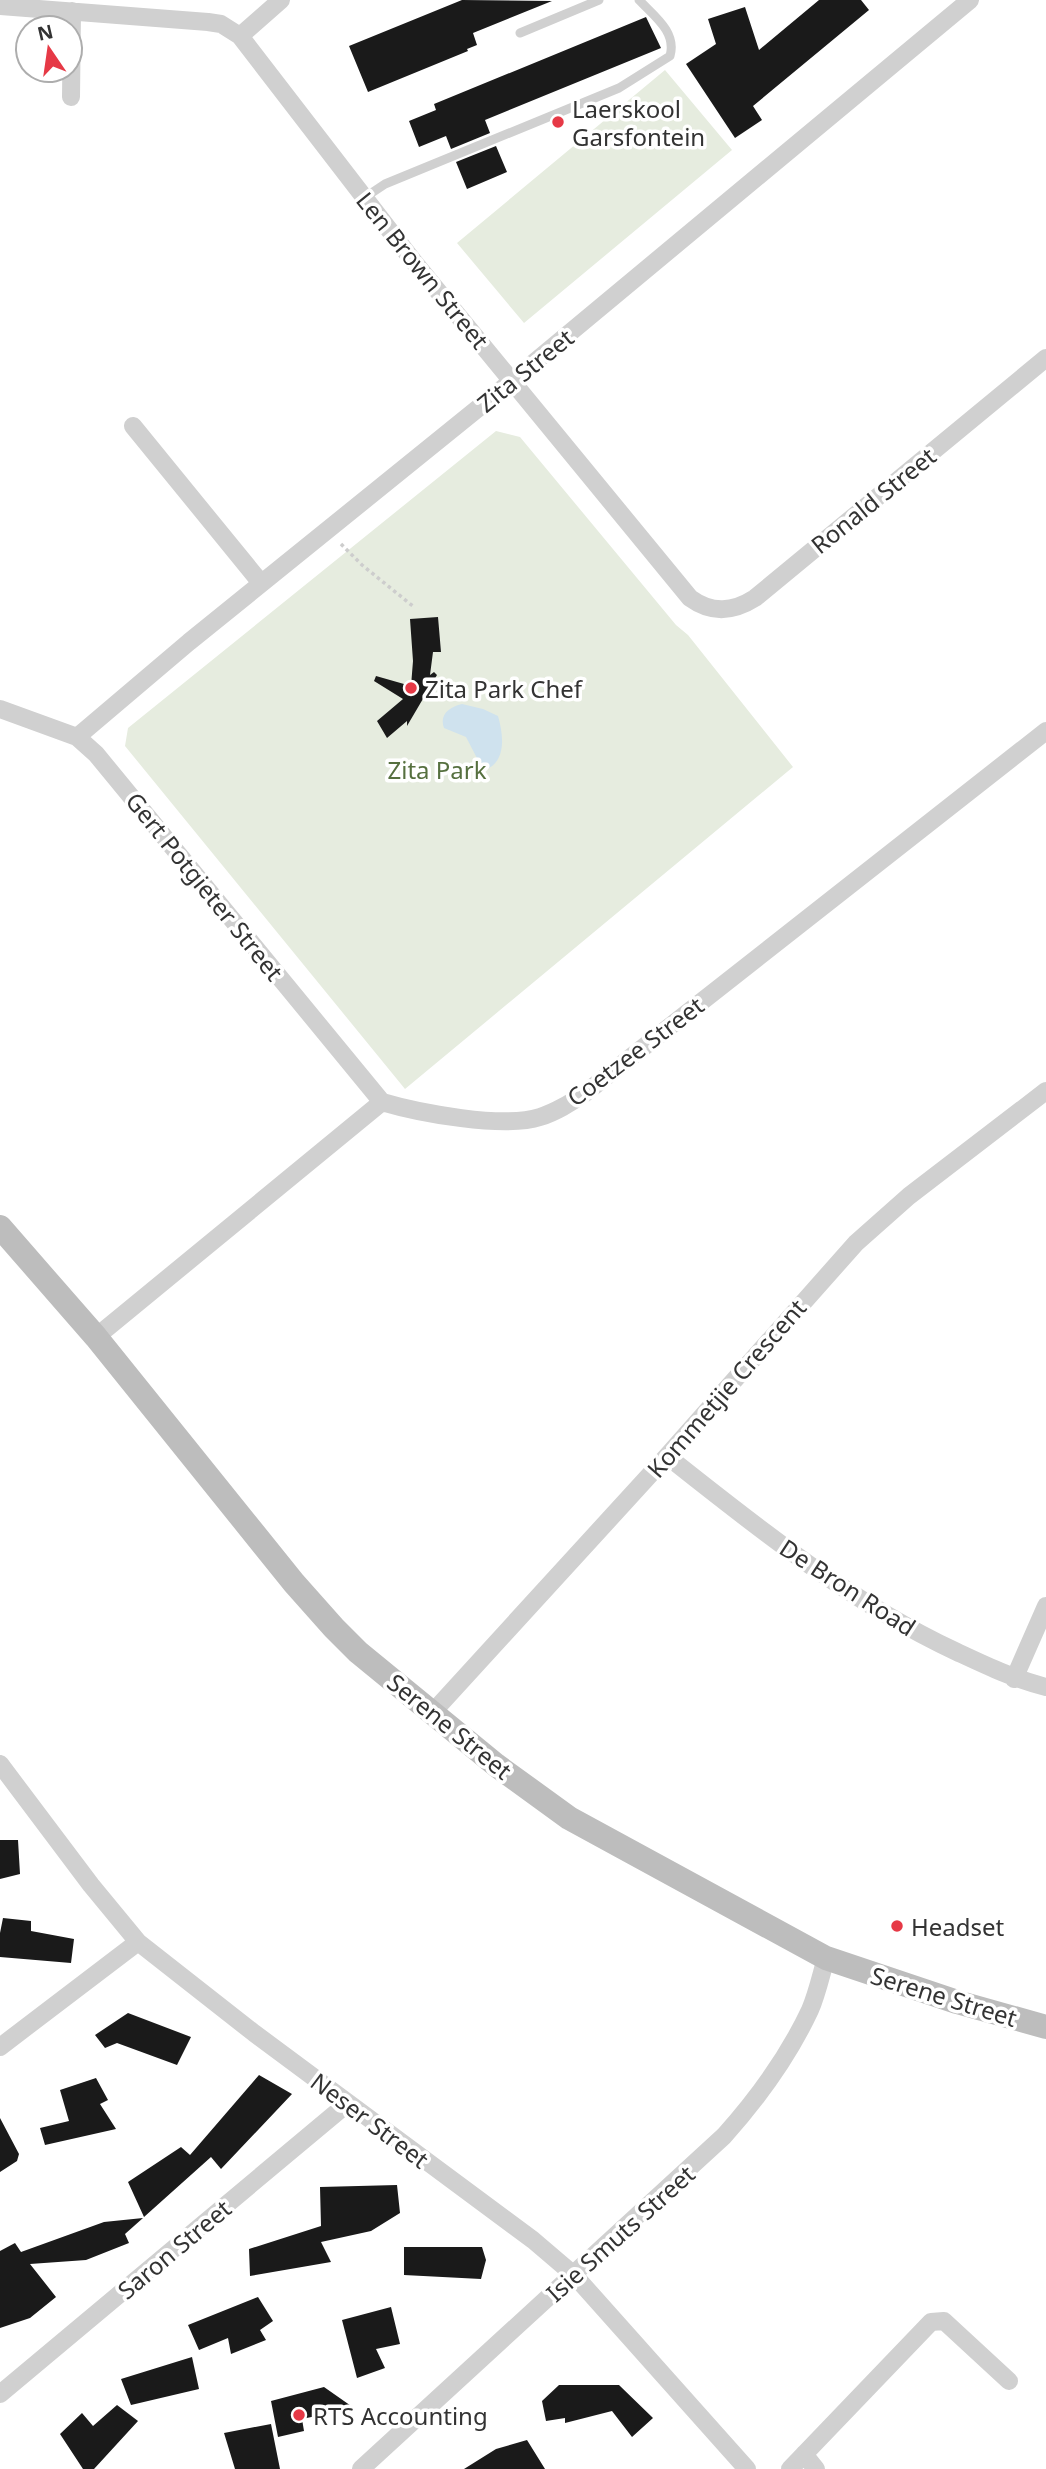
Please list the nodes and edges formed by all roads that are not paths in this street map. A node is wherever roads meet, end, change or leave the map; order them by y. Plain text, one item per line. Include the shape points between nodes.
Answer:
1 (281, 0) edge
2 (599, 0) edge
3 (639, 0) edge
4 (970, 0) edge
5 (0, 6) edge
6 (72, 11) junction
7 (520, 33) dead end
8 (240, 36) junction
9 (71, 97) dead end
10 (364, 198) junction
11 (1046, 358) edge
12 (513, 380) junction
13 (133, 426) dead end
14 (261, 583) junction
15 (690, 598) joint
16 (0, 709) edge
17 (1046, 731) edge
18 (77, 737) junction
19 (1046, 1091) edge
20 (382, 1102) junction
21 (0, 1227) edge
22 (96, 1337) junction
23 (667, 1456) junction
24 (1046, 1606) edge
25 (1014, 1679) junction
26 (1046, 1687) edge
27 (433, 1712) junction
28 (0, 1765) edge
29 (138, 1942) junction
30 (826, 1958) junction
31 (1046, 2027) edge
32 (0, 2047) edge
33 (348, 2103) junction
34 (574, 2275) junction
35 (1009, 2381) dead end
36 (0, 2394) edge
37 (804, 2454) junction
38 (361, 2469) edge
39 (747, 2469) edge
40 (790, 2469) edge
41 (816, 2469) edge

1 - 8 street
2 - 7 lane
3 - 10 lane via 670,34 670,56 619,88 386,184
4 - 12 street, Zita Street
5 - 6 street
6 - 8 street via 208,22
6 - 9 street
8 - 10 street, Len Brown Street
10 - 12 street, Len Brown Street
11 - 15 street, Ronald Street via 755,598 720,610
12 - 14 street, Zita Street
12 - 15 street, Len Brown Street
13 - 14 street
14 - 18 street, Zita Street
16 - 18 street, Gert Potgieter Street
17 - 20 street, Coetzee Street via 564,1106 521,1120 430,1114
18 - 20 street, Gert Potgieter Street via 114,774
19 - 23 street, Kommetjie Crescent via 909,1196 856,1243
20 - 22 street
21 - 22 street, Serene Street
22 - 27 street, Serene Street via 334,1629
23 - 25 street, De Bron Road via 857,1599
23 - 27 street, Kommetjie Crescent
24 - 25 street
25 - 26 street, De Bron Road
27 - 30 street, Serene Street via 569,1818
28 - 29 street, Neser Street
29 - 32 street
29 - 33 street, Neser Street
30 - 31 street, Serene Street
30 - 34 street, Isie Smuts Street via 811,2008 751,2105 695,2165
33 - 34 street, Neser Street
33 - 36 street, Saron Street
34 - 38 street, Isie Smuts Street
34 - 39 street, Neser Street
35 - 37 street via 944,2321 931,2322
37 - 40 street
37 - 41 street

